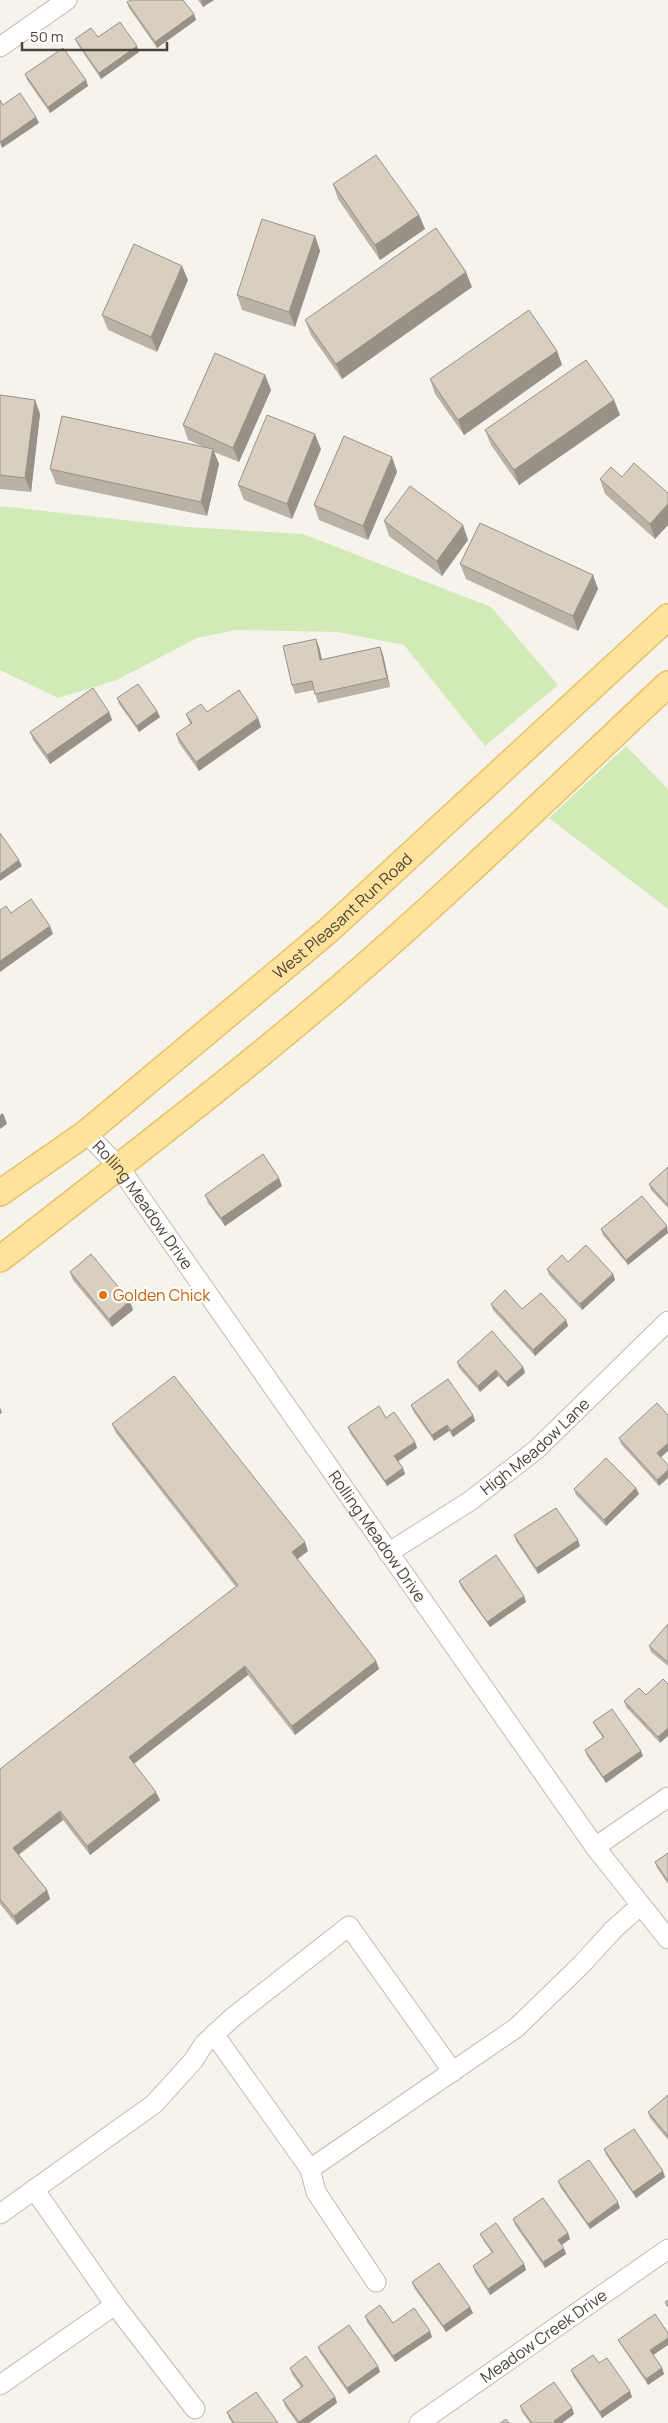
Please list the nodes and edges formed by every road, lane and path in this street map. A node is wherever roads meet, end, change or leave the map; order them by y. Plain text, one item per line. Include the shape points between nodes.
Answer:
1 (67, 0) edge
2 (0, 47) edge
3 (668, 617) edge
4 (668, 684) edge
5 (86, 1132) junction
6 (118, 1167) junction
7 (0, 1193) edge
8 (0, 1259) edge
9 (668, 1321) edge
10 (388, 1553) junction
11 (668, 1797) edge
12 (595, 1848) junction
13 (641, 1905) junction
14 (668, 1939) edge
15 (214, 2034) junction
16 (453, 2072) junction
17 (310, 2170) junction
18 (34, 2190) junction
19 (0, 2214) edge
20 (668, 2249) edge
21 (376, 2282) dead end
22 (115, 2305) junction
23 (0, 2386) edge
24 (195, 2410) dead end
25 (419, 2423) edge

1 - 2 street
3 - 5 main road, West Pleasant Run Road via 329,930
4 - 6 main road via 459,882 336,991
5 - 6 street, Rolling Meadow Drive
5 - 7 main road, West Pleasant Run Road
6 - 8 main road
6 - 10 street, Rolling Meadow Drive
9 - 10 street, High Meadow Lane via 537,1449 470,1501
10 - 12 street, Rolling Meadow Drive
11 - 12 street
12 - 13 street, Rolling Meadow Drive
13 - 14 street, Rolling Meadow Drive
13 - 16 street via 516,2028
15 - 16 street via 349,1926
15 - 17 street
15 - 18 street via 154,2104
16 - 17 street
17 - 21 street via 316,2192
18 - 19 street
18 - 22 street
20 - 25 street, Meadow Creek Drive
22 - 23 street
22 - 24 street

